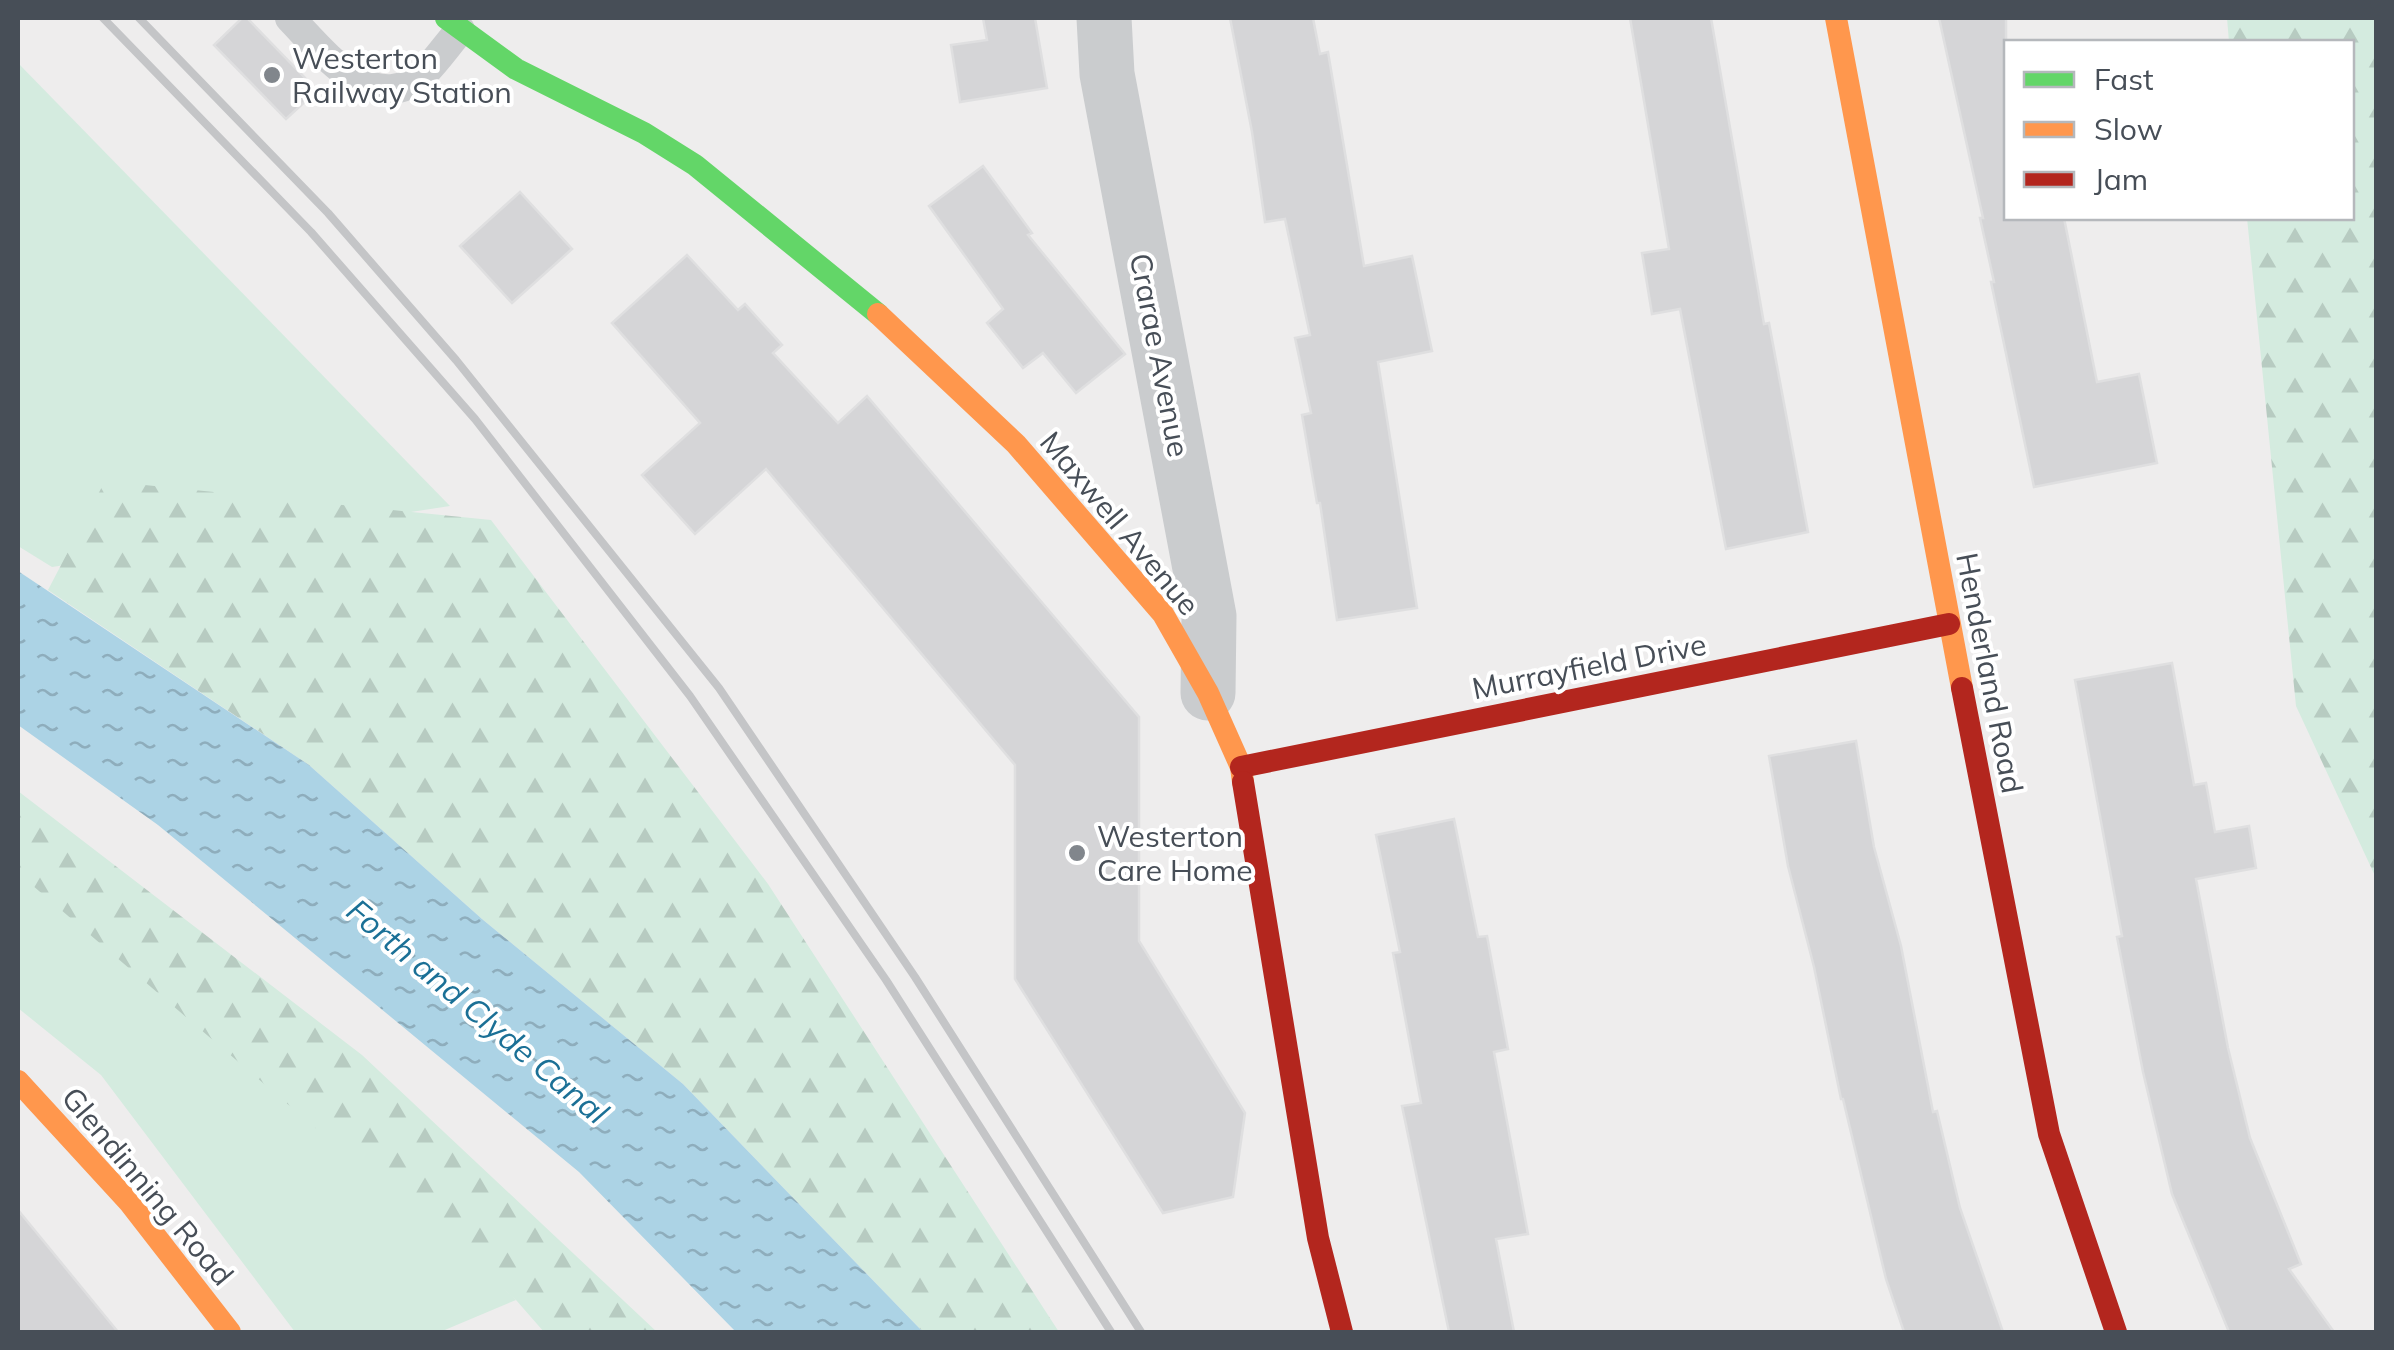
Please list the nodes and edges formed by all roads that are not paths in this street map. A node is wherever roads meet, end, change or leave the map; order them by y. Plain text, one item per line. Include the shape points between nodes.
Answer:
1 (290, 18) edge
2 (1104, 18) edge
3 (1836, 18) edge
4 (453, 24) edge
5 (1949, 624) junction
6 (1208, 692) junction
7 (1241, 768) junction
8 (18, 1082) edge
9 (230, 1332) edge
10 (1342, 1332) edge
11 (2116, 1332) edge

1 - 4 lane via 342,71 381,89 423,74
2 - 6 street, Crarae Avenue via 1107,74 1209,616
3 - 5 street, Henderland Road
4 - 6 street, Maxwell Avenue via 516,69 695,166 880,315 1016,444 1098,538 1164,614
5 - 7 street, Murrayfield Drive
5 - 11 street, Henderland Road via 2049,1134
6 - 7 street, Maxwell Avenue
7 - 10 street, Maxwell Avenue via 1318,1238
8 - 9 street, Glendinning Road via 176,1256

